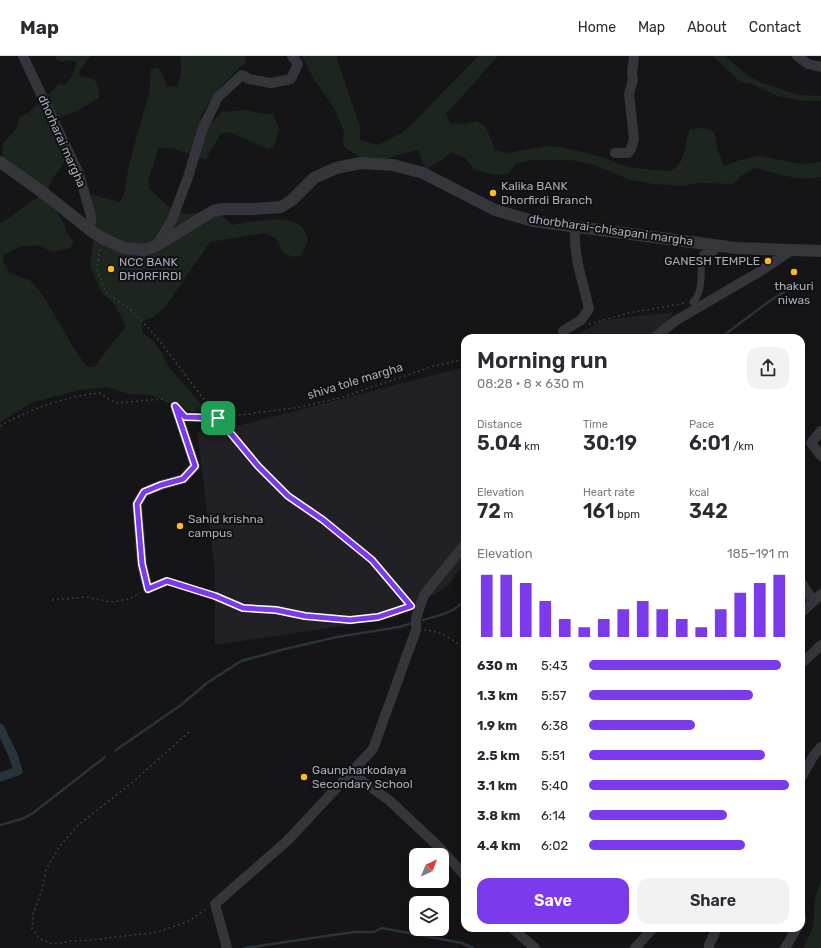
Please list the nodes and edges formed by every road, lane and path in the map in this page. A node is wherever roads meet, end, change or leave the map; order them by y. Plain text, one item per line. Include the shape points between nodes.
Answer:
1 (23, 56) edge
2 (292, 56) edge
3 (634, 56) edge
4 (797, 56) edge
5 (821, 67) edge
6 (615, 153) dead end
7 (0, 162) edge
8 (85, 226) junction
9 (575, 227) junction
10 (104, 239) junction
11 (720, 244) junction
12 (156, 246) junction
13 (792, 250) junction
14 (821, 251) edge
15 (694, 302) joint
16 (583, 326) dead end
17 (563, 331) joint
18 (555, 334) edge
19 (659, 334) edge
20 (461, 360) edge
21 (175, 406) junction
22 (218, 418) junction
23 (0, 426) edge
24 (821, 431) edge
25 (821, 456) edge
26 (461, 549) edge
27 (805, 588) edge
28 (148, 589) junction
29 (821, 594) edge
30 (52, 600) dead end
31 (813, 601) junction
32 (411, 606) junction
33 (805, 609) edge
34 (416, 618) junction
35 (416, 630) junction
36 (461, 646) edge
37 (821, 646) edge
38 (805, 660) edge
39 (189, 732) dead end
40 (821, 747) edge
41 (805, 771) edge
42 (351, 773) junction
43 (461, 872) edge
44 (215, 904) junction
45 (517, 932) edge
46 (649, 932) edge
47 (714, 932) edge
48 (795, 932) edge
49 (53, 944) junction
50 (53, 948) edge
51 (228, 948) edge
52 (535, 948) edge
53 (635, 948) edge
54 (709, 948) edge
55 (785, 948) edge

1 - 8 street, dhorharai margha via 79,174 91,216 91,221
2 - 12 street via 298,64 291,79 272,83 249,79 242,75 218,97 203,128 172,220
3 - 6 street via 633,80 629,94 634,139 628,153
4 - 5 street via 808,64
7 - 8 street, dhorbharai-chisapani margha
8 - 10 street, dhorbharai-chisapani margha
9 - 11 street, dhorbharai-chisapani margha
9 - 12 street, dhorbharai-chisapani margha via 533,221 495,210 423,173 393,166 360,164 336,168 314,178 292,200 281,207 223,208 213,211
9 - 17 street via 574,243 589,309 581,320
10 - 12 street, dhorbharai-chisapani margha via 130,249 144,250
10 - 22 path via 99,250 97,270 108,294 129,308 154,334
11 - 13 street, dhorbharai-chisapani margha via 736,248
11 - 15 street via 714,252 703,254 698,298
13 - 14 street, dhorbharai-chisapani margha
13 - 19 street via 675,321
15 - 16 path via 630,313
17 - 18 path
20 - 22 path, shiva tole margha via 434,366 343,397 301,407
21 - 22 path, shiva tole margha via 185,417
21 - 23 path, shiva tole margha via 163,399 116,403 100,393 92,393 50,404
21 - 28 street via 195,466 183,479 144,492 137,504 142,564
22 - 32 path via 258,466 288,496 323,520 372,560
24 - 25 street via 811,443
26 - 34 street via 424,595
27 - 31 street
28 - 30 path via 130,599 111,602 86,596
28 - 32 path via 167,581 243,608 350,620 378,617
29 - 31 street
31 - 33 street
32 - 34 path
34 - 35 street
35 - 36 path via 433,630
35 - 42 street via 373,749
37 - 38 street
39 - 49 path via 133,782 78,825 59,847 46,870 33,914 32,929 40,939
40 - 41 street
42 - 43 street via 390,801
42 - 44 street via 287,841
44 - 49 path via 189,921 158,932
44 - 51 street
45 - 52 street
46 - 53 street
47 - 54 street
48 - 55 street
49 - 50 path

